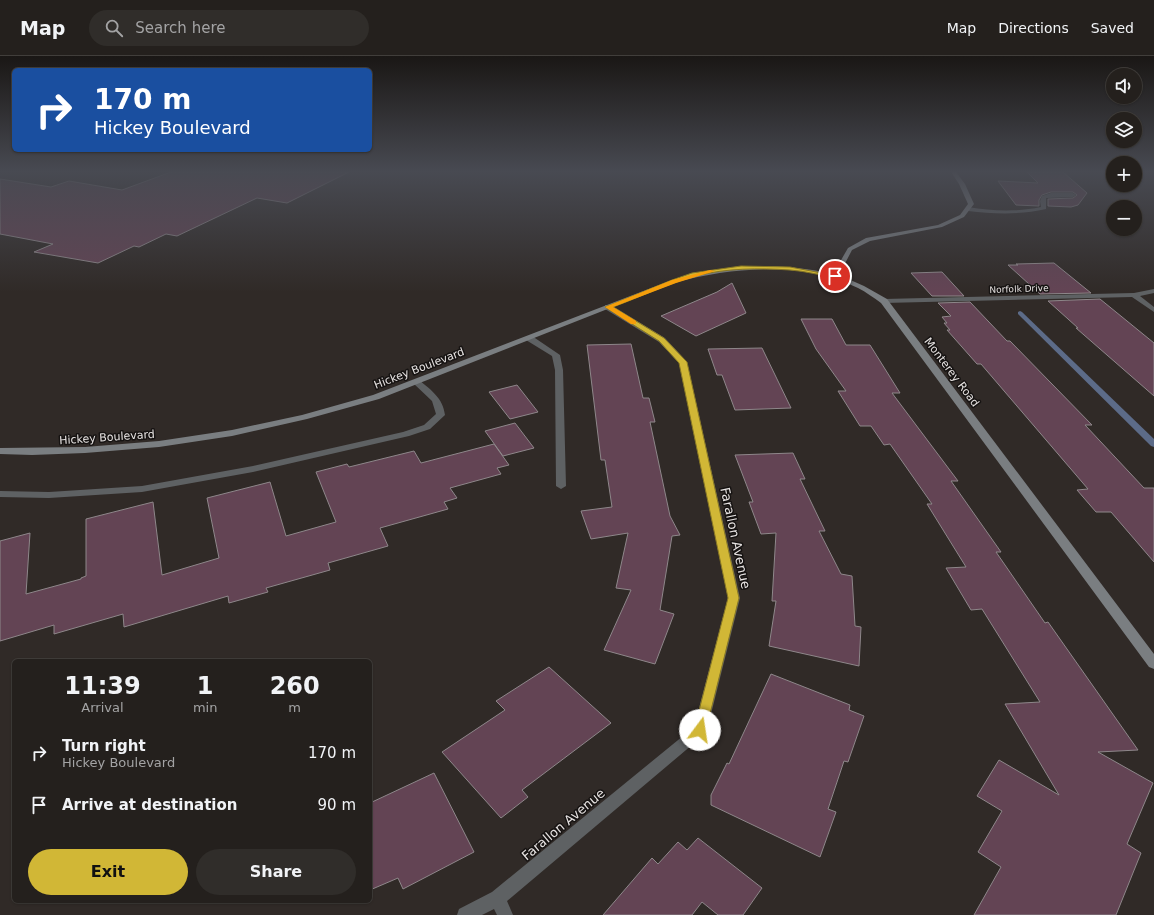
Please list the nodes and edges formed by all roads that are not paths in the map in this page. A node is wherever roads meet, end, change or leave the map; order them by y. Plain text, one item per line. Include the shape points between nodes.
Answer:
1 (965, 212) edge
2 (835, 276) junction
3 (1154, 291) edge
4 (1134, 295) junction
5 (884, 302) junction
6 (608, 307) junction
7 (1154, 310) edge
8 (529, 338) junction
9 (416, 382) junction
10 (0, 451) edge
11 (561, 486) dead end
12 (0, 494) edge
13 (1154, 664) edge
14 (498, 898) junction
15 (466, 915) edge
16 (505, 915) edge

1 - 2 main road via 940,226 868,239 850,249
2 - 5 main road, Monterey Road via 872,292
2 - 6 main road, Hickey Boulevard via 790,268 718,270 674,281
3 - 4 street, Norfolk Drive
4 - 5 street, Norfolk Drive
4 - 7 street
5 - 13 main road, Monterey Road
6 - 8 main road, Hickey Boulevard
6 - 14 street, Farallon Avenue via 662,340 683,362 734,598 700,730
8 - 9 main road, Hickey Boulevard
8 - 11 street via 556,355 559,370
9 - 10 main road, Hickey Boulevard via 327,412 219,436 112,449
9 - 12 street via 435,398 441,406 441,415 427,427 406,434 253,469 142,489 49,495
14 - 15 street, Farallon Avenue
14 - 16 street

